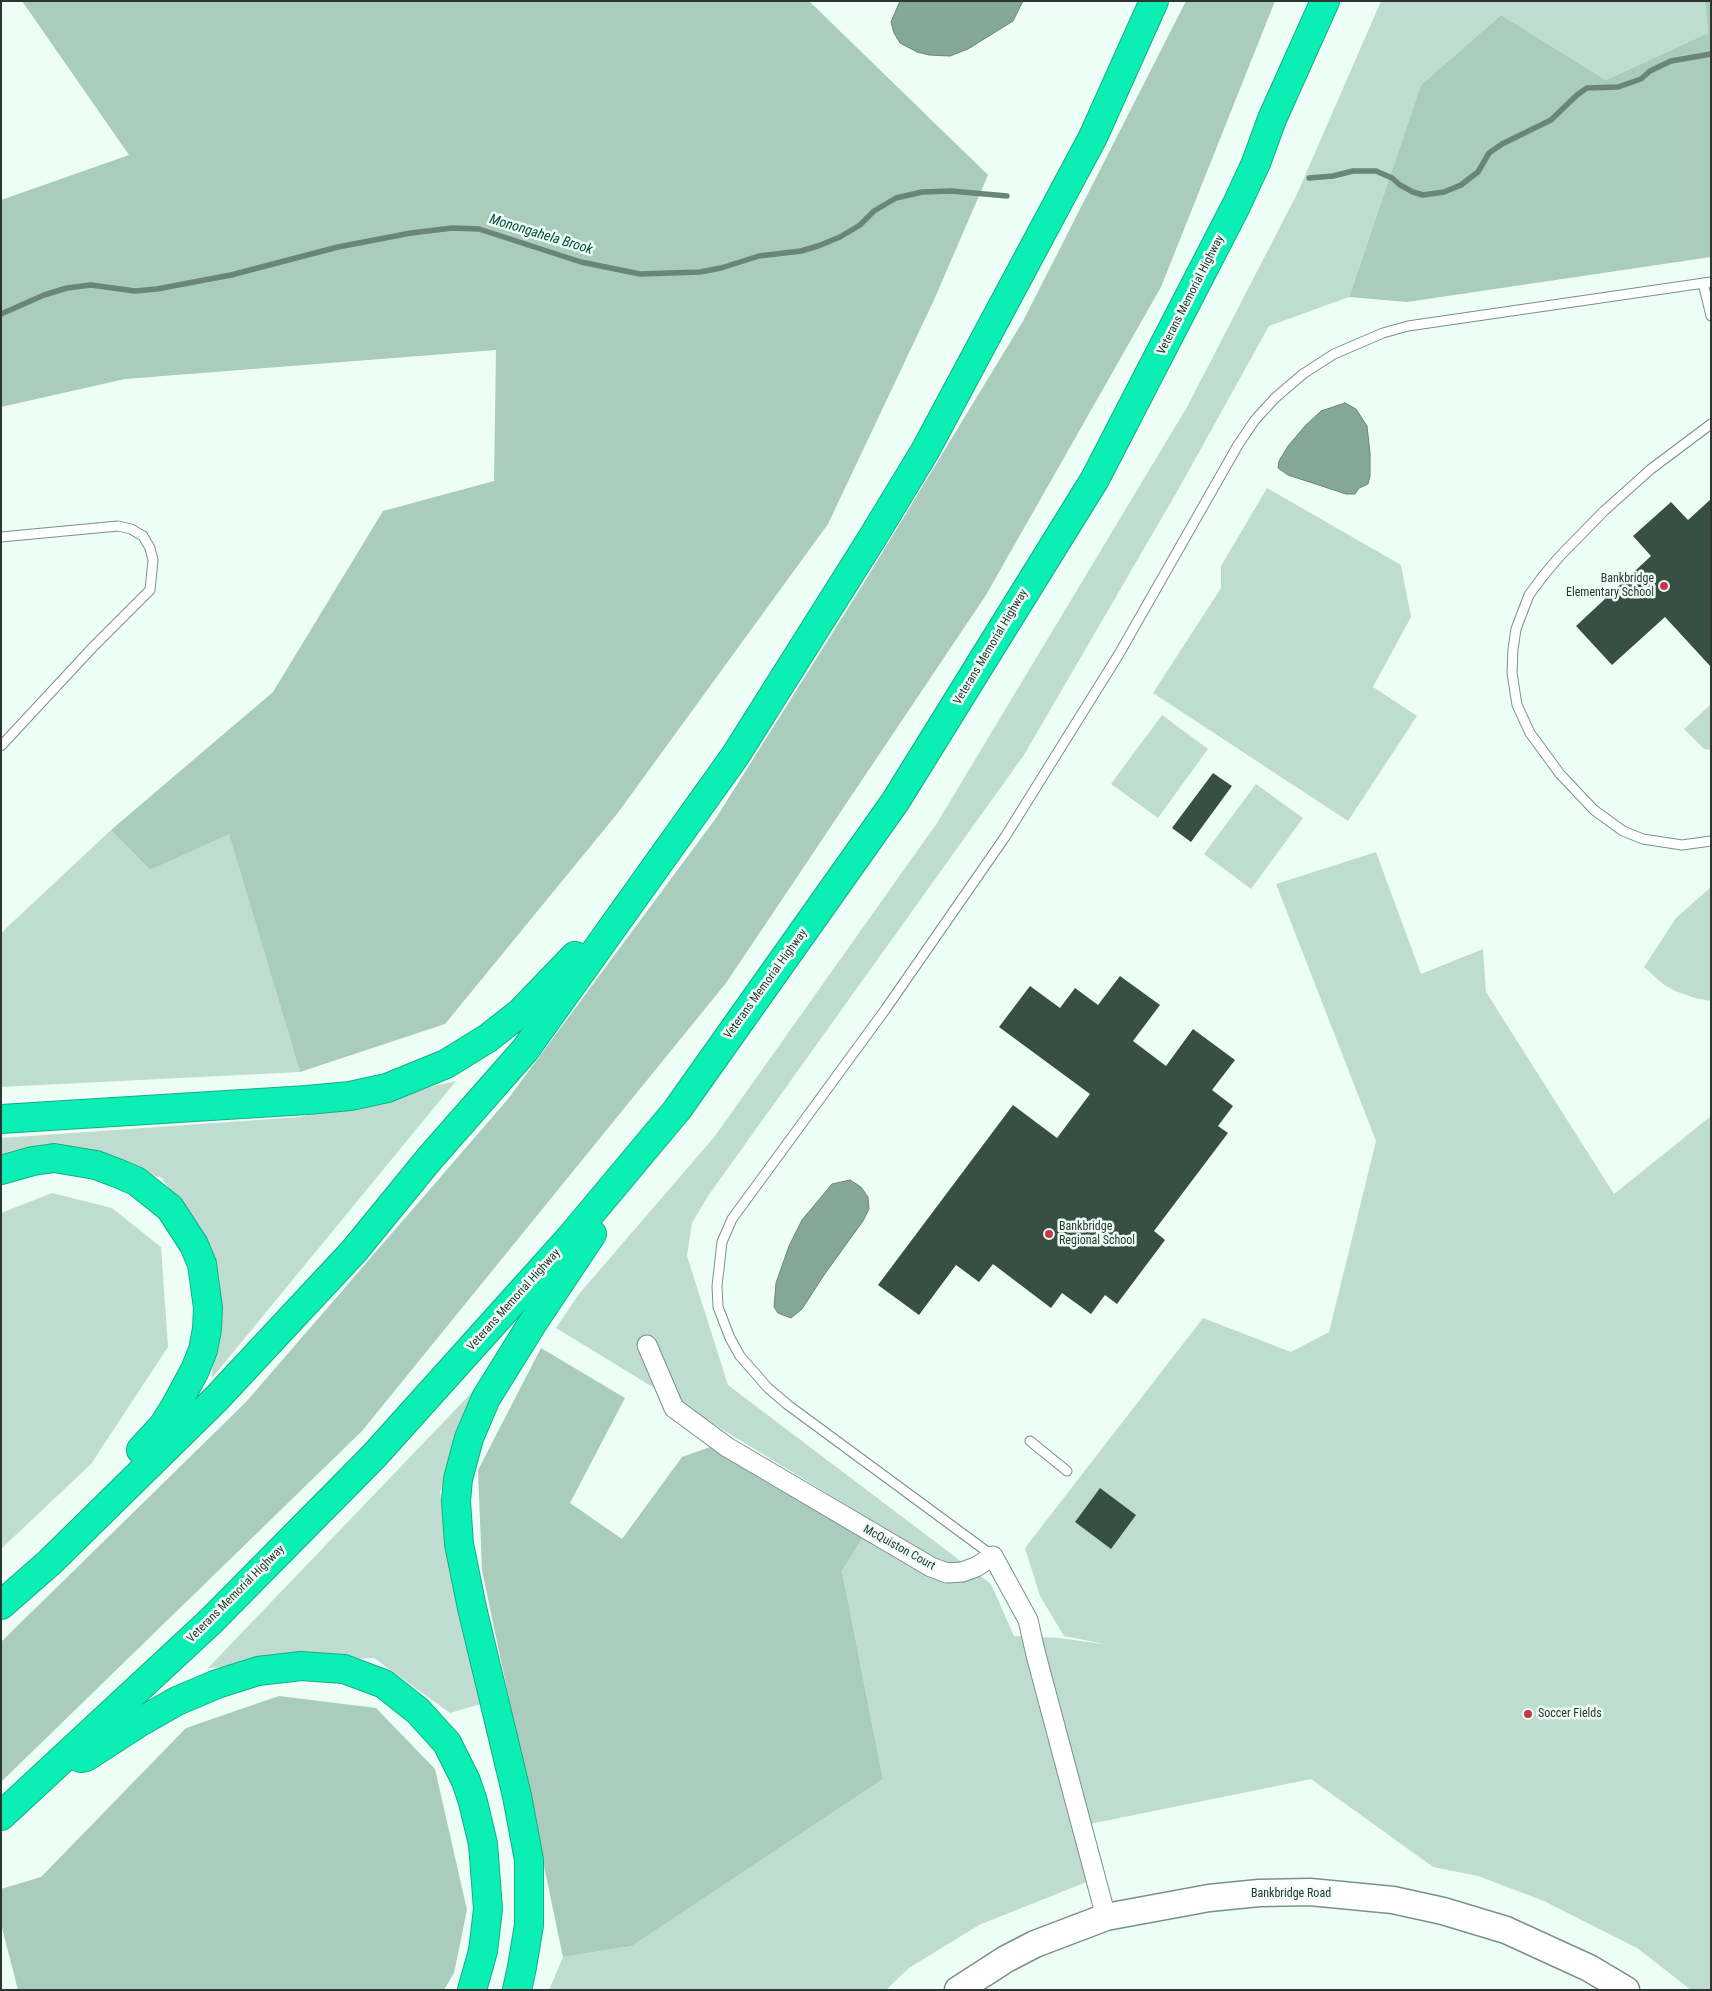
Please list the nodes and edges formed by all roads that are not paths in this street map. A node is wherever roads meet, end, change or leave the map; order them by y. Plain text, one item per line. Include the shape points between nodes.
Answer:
1 (1154, 1) edge
2 (1325, 1) edge
3 (1707, 283) edge
4 (1711, 316) edge
5 (1711, 424) edge
6 (1, 537) edge
7 (1, 746) edge
8 (1711, 841) edge
9 (605, 938) junction
10 (1, 1119) edge
11 (1, 1170) edge
12 (608, 1192) junction
13 (647, 1345) dead end
14 (1030, 1441) dead end
15 (1067, 1471) dead end
16 (83, 1529) junction
17 (993, 1556) junction
18 (1, 1605) edge
19 (60, 1762) junction
20 (1, 1816) edge
21 (1106, 1917) junction
22 (472, 1990) edge
23 (516, 1990) edge
24 (958, 1990) edge
25 (1626, 1990) edge

1 - 9 highway via 1092,137 924,451 735,756
2 - 12 highway, Veterans Memorial Highway via 1236,206 1095,479 895,802 677,1110
3 - 4 lane
3 - 17 lane via 1408,326 1334,354 1275,398 1238,445 1119,654 1005,837 885,1010 732,1218 722,1242 718,1307 740,1356 788,1405
5 - 8 lane via 1651,469 1604,511 1543,576 1529,595 1516,629 1512,673 1518,705 1530,733 1560,774 1601,815 1623,831 1643,839 1682,845
6 - 7 lane via 118,526 143,536 153,560 150,590
9 - 10 highway via 582,948 521,1012 488,1038 446,1064 387,1088 307,1100
9 - 16 highway via 525,1050 354,1251 216,1399
11 - 16 highway via 54,1158 96,1165 136,1181 170,1208 202,1264 208,1315 203,1350 195,1370 163,1426 129,1465
12 - 19 highway, Veterans Memorial Highway via 374,1456 211,1621
12 - 23 highway via 604,1217 486,1398 468,1438 458,1479 459,1544 529,1860 528,1925
13 - 17 street, McQuiston Court via 674,1408 727,1447 931,1567 948,1573 962,1572
14 - 15 lane
16 - 18 highway
17 - 21 street via 1028,1620
19 - 20 highway, Veterans Memorial Highway
19 - 22 highway via 86,1757 177,1701 258,1671 301,1666 330,1667 358,1673 384,1684 418,1711 447,1743 473,1802 483,1844 488,1909 483,1951
21 - 24 street, Bankbridge Road via 1035,1944
21 - 25 street, Bankbridge Road via 1209,1898 1259,1893 1310,1892 1394,1900 1506,1930 1589,1968

